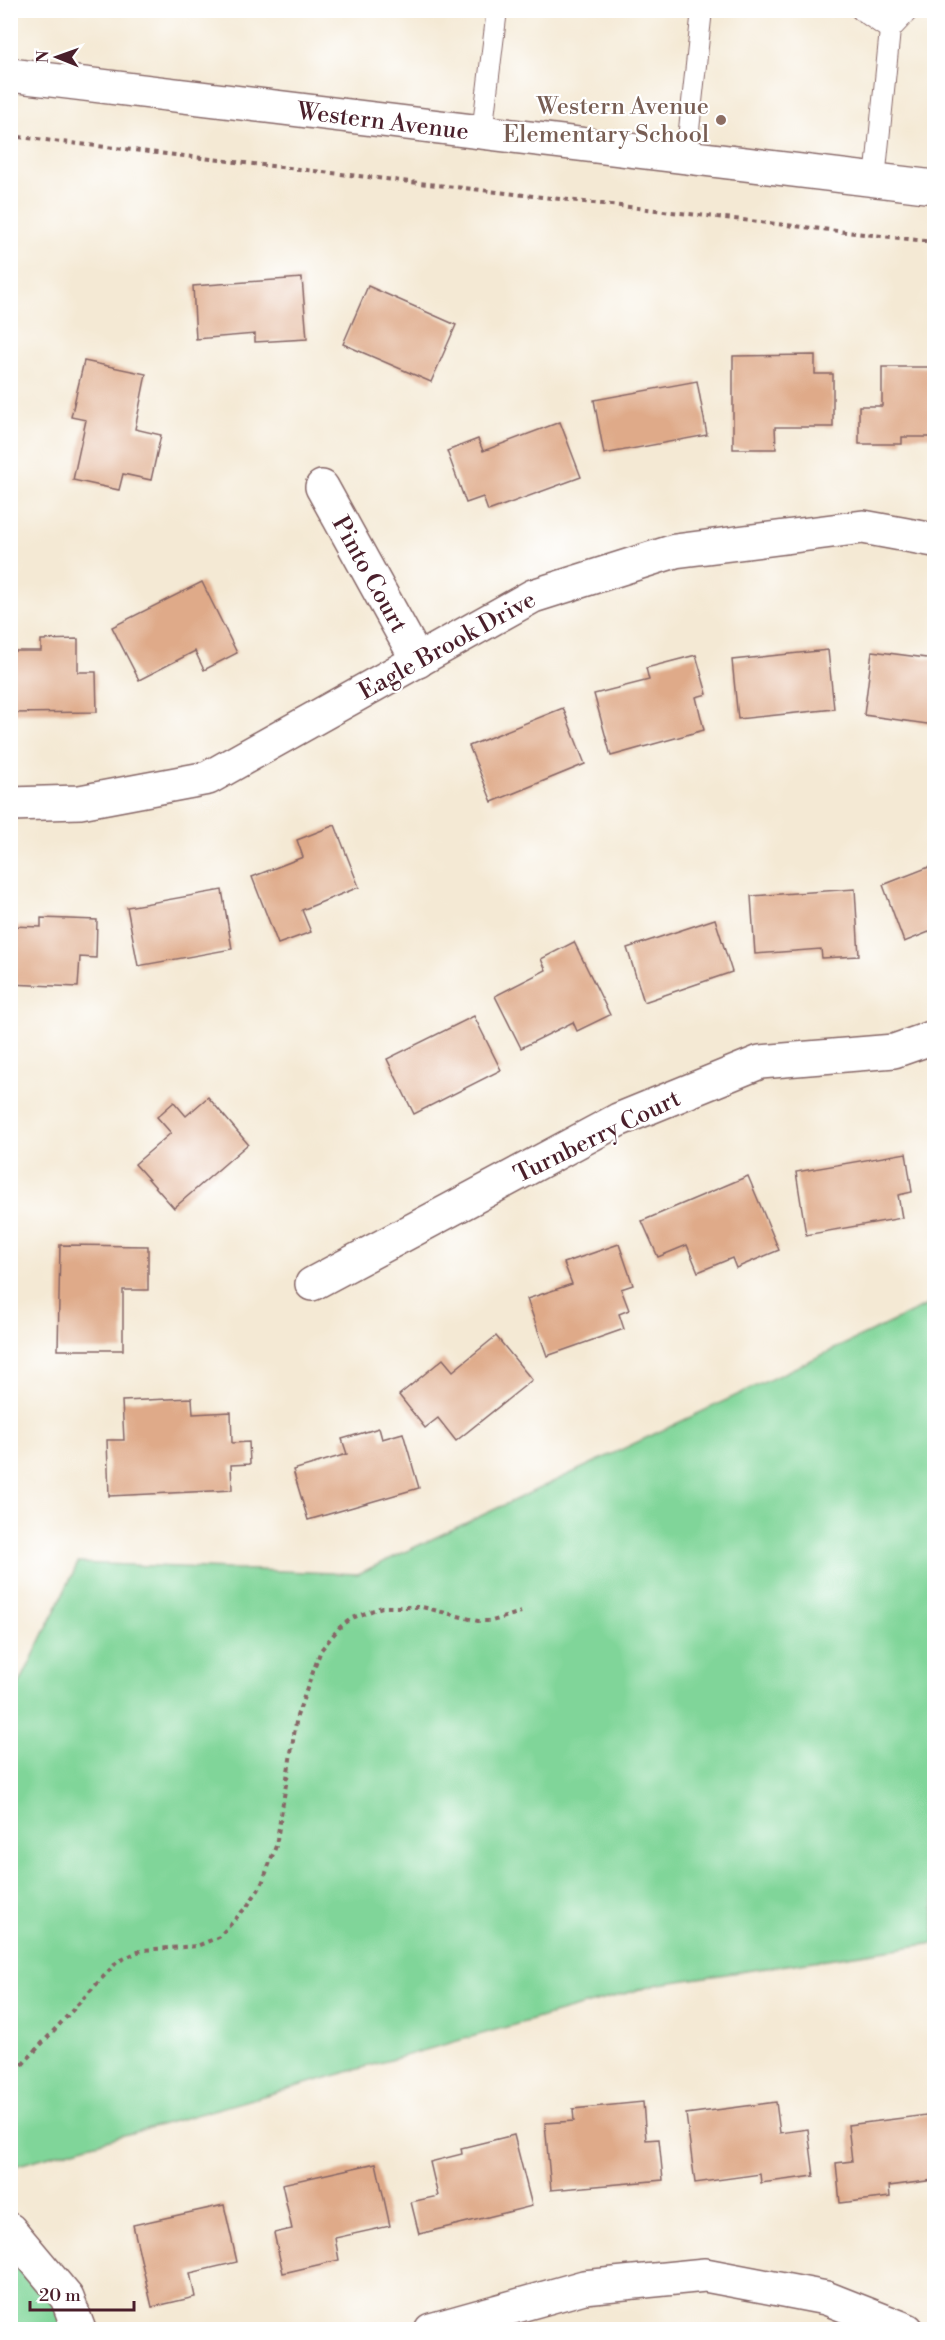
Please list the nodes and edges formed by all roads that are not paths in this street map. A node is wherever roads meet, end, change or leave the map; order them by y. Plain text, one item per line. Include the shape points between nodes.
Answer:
1 (497, 10) edge
2 (702, 10) edge
3 (861, 10) edge
4 (909, 10) edge
5 (890, 30) junction
6 (10, 75) edge
7 (482, 133) junction
8 (686, 157) junction
9 (875, 180) junction
10 (934, 187) edge
11 (322, 487) dead end
12 (934, 540) edge
13 (418, 661) junction
14 (10, 804) edge
15 (934, 1037) edge
16 (312, 1284) dead end
17 (10, 2230) edge
18 (79, 2330) edge
19 (431, 2330) edge
20 (907, 2330) edge

1 - 7 lane
2 - 8 lane
3 - 5 lane
4 - 5 lane
5 - 9 lane
6 - 7 street, Western Avenue
7 - 8 street, Western Avenue
8 - 9 street, Western Avenue
9 - 10 street, Western Avenue
11 - 13 street, Pinto Court
12 - 13 street, Eagle Brook Drive via 863,527 675,551 533,596
13 - 14 street, Eagle Brook Drive via 208,778 80,802
15 - 16 street, Turnberry Court via 894,1051 760,1062 618,1120
17 - 18 street via 67,2298
19 - 20 street via 584,2287 705,2275 826,2298

